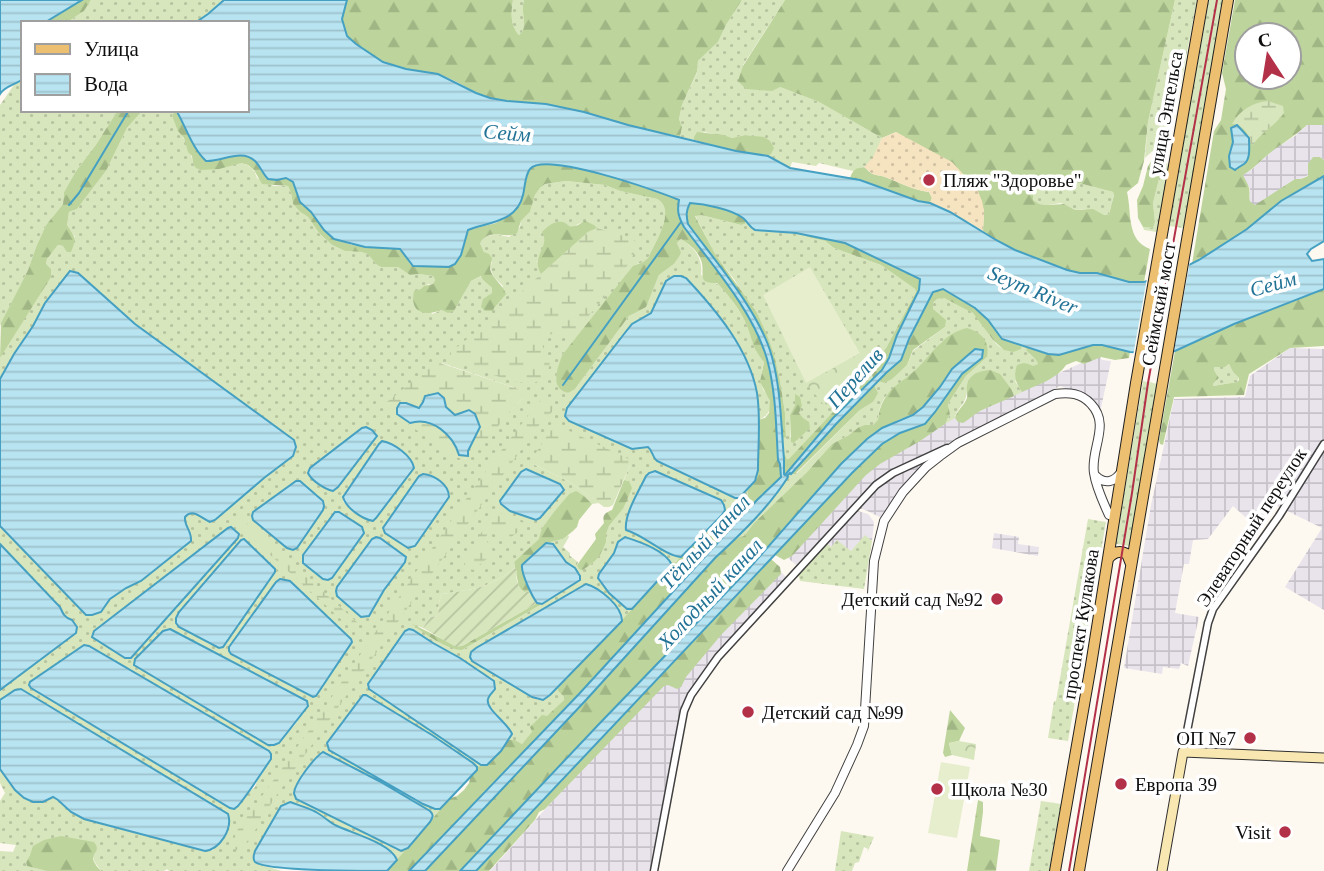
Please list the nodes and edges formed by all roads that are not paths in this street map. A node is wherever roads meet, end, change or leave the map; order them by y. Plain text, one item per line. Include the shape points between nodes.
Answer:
1 (1203, 0) edge
2 (1228, 0) edge
3 (1163, 233) joint
4 (1136, 383) joint
5 (1162, 385) joint
6 (958, 443) junction
7 (1324, 444) edge
8 (1122, 470) junction
9 (1094, 474) junction
10 (1112, 516) junction
11 (1108, 560) junction
12 (1131, 564) junction
13 (1183, 752) junction
14 (1324, 758) edge
15 (654, 871) edge
16 (787, 871) edge
17 (1055, 871) edge
18 (1079, 871) edge
19 (1163, 871) edge

1 - 3 main road, улица Энгельса
2 - 5 main road, Сеймский мост
3 - 4 main road, Сеймский мост
4 - 8 main road, проспект Кулакова
5 - 12 main road, проспект Кулакова
6 - 9 street via 1055,394 1077,394 1087,399 1099,417
6 - 15 street via 876,485 703,677 684,711
6 - 16 street via 914,480 884,522 874,561 863,726 835,793
7 - 13 street, Элеваторный переулок via 1213,609
8 - 9 street via 1109,482
8 - 10 main road, проспект Кулакова
9 - 10 street
10 - 11 main road, проспект Кулакова
11 - 12 main road via 1120,552 1127,554
11 - 17 main road, проспект Кулакова
12 - 18 main road, проспект Кулакова
13 - 14 main road
13 - 19 main road

